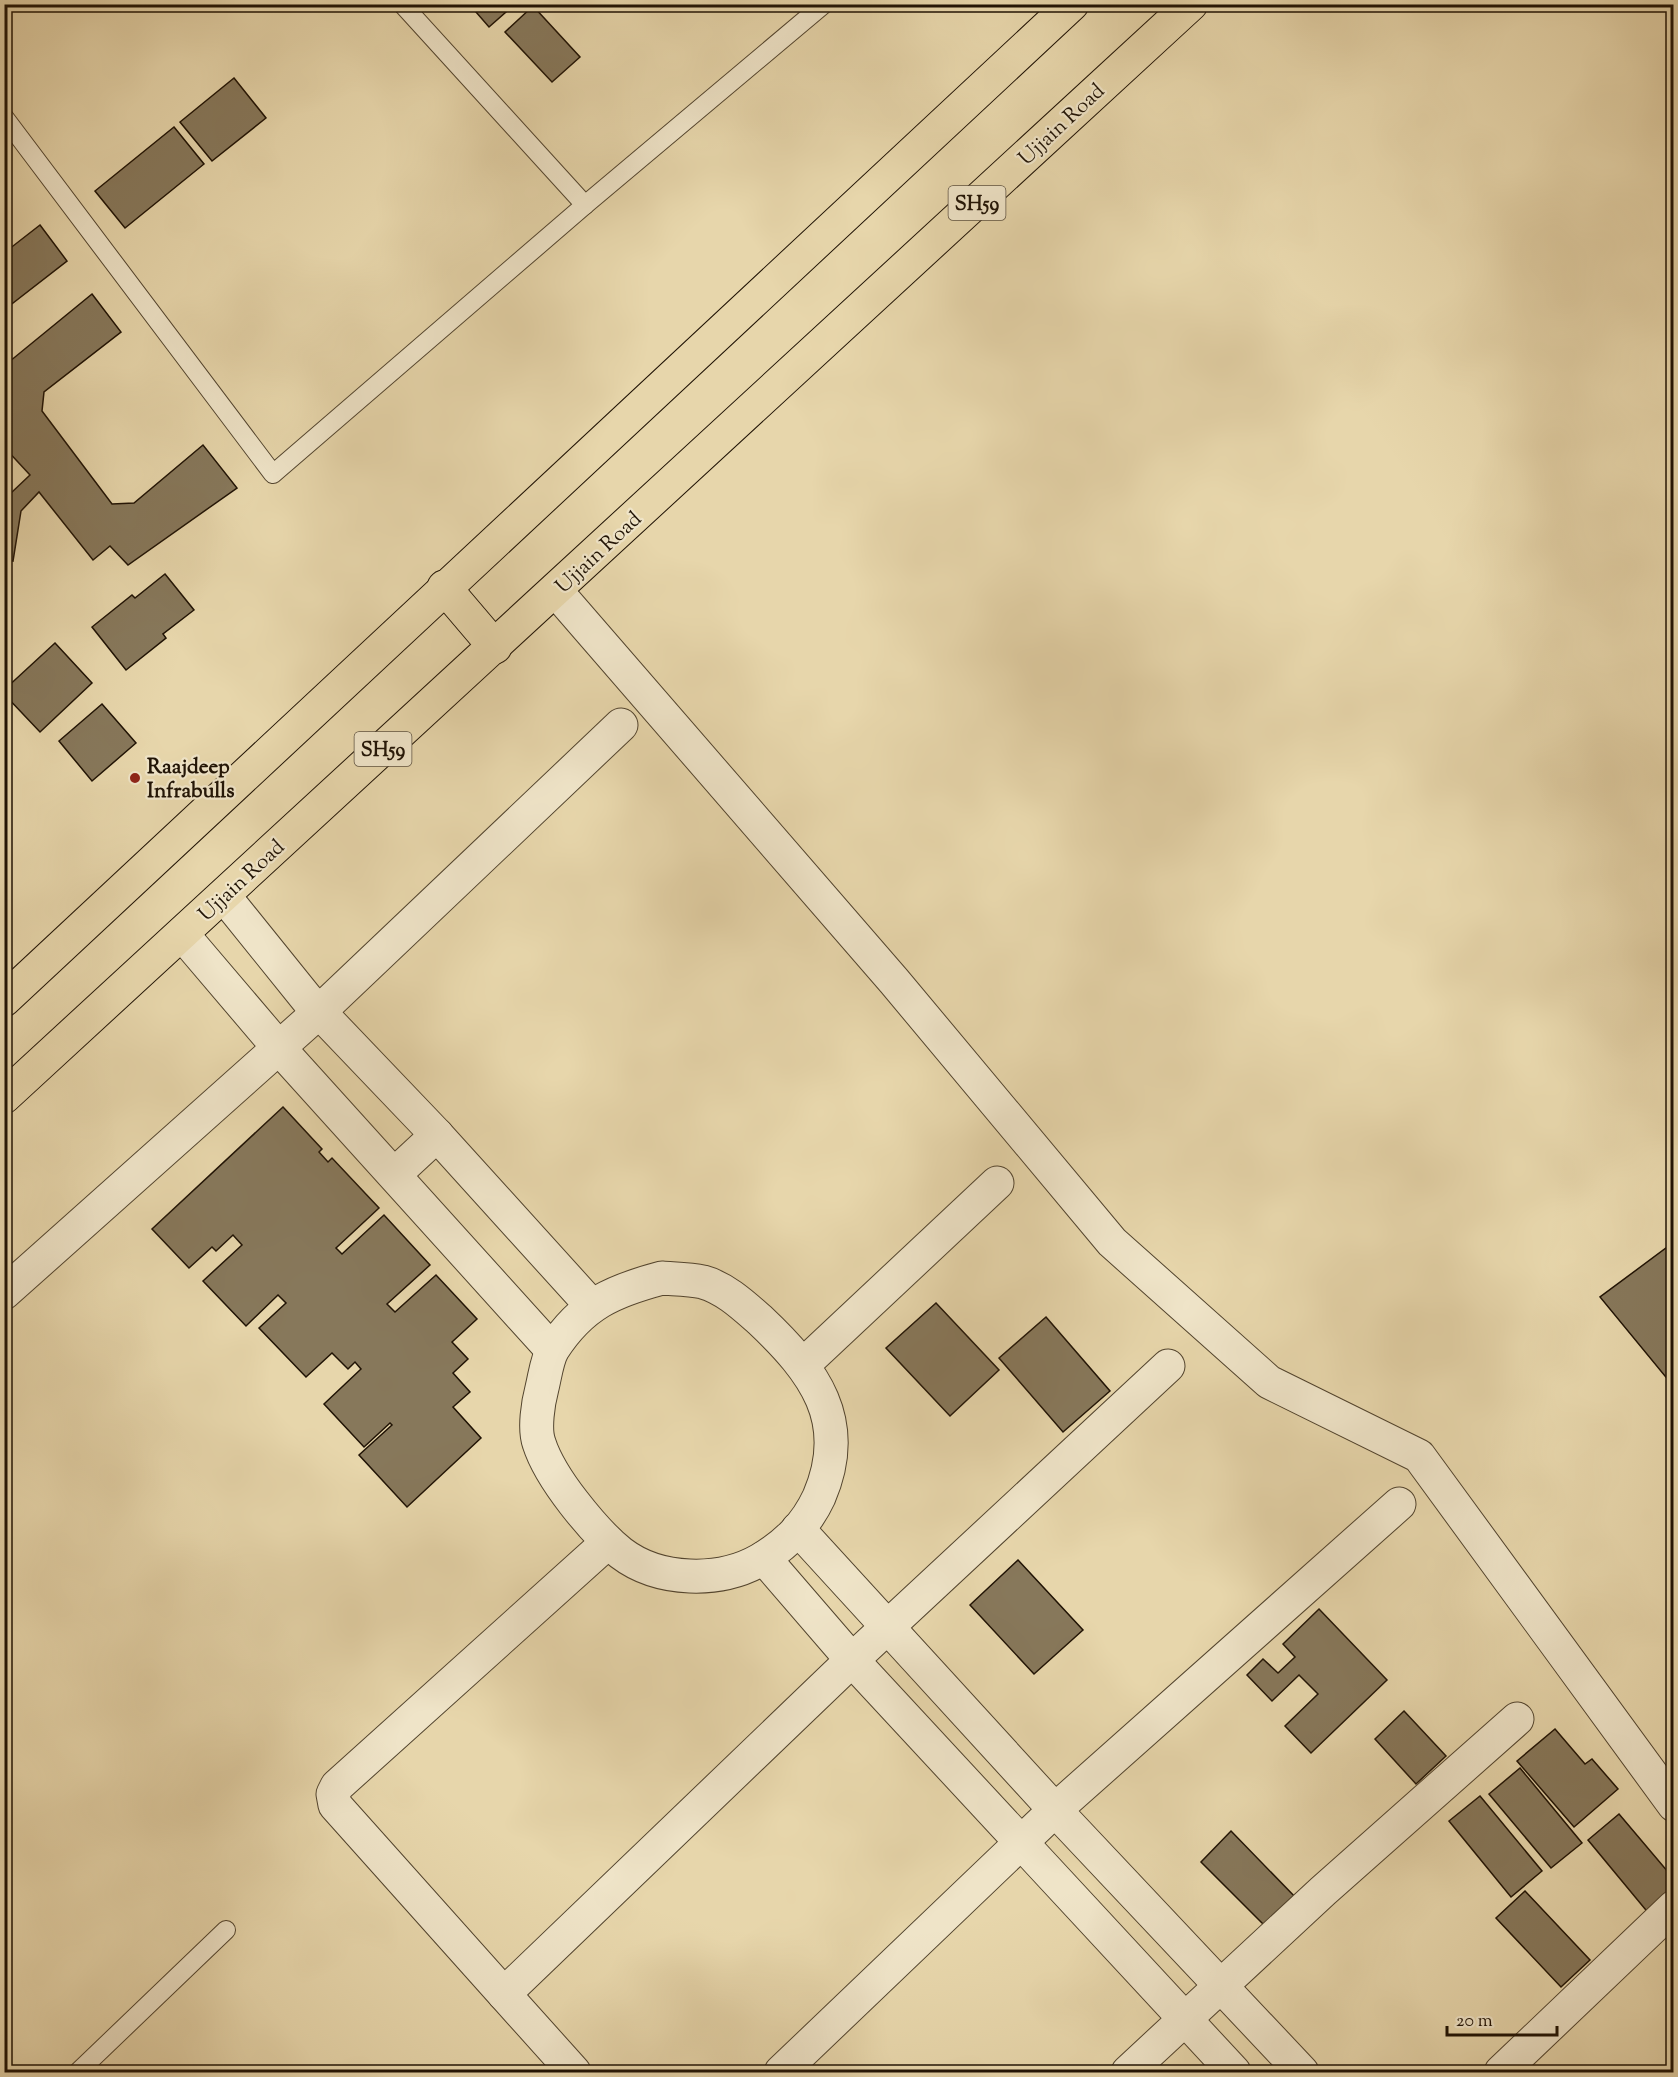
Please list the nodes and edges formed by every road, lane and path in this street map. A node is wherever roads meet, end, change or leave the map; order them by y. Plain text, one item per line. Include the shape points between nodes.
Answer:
1 (402, 4) edge
2 (824, 4) edge
3 (1072, 4) edge
4 (1191, 4) edge
5 (4, 117) edge
6 (585, 205) junction
7 (444, 587) junction
8 (556, 591) junction
9 (495, 647) junction
10 (621, 725) dead end
11 (224, 896) junction
12 (182, 934) junction
13 (4, 1000) edge
14 (320, 1011) junction
15 (279, 1048) junction
16 (4, 1097) edge
17 (437, 1135) junction
18 (394, 1174) junction
19 (997, 1183) dead end
20 (4, 1293) edge
21 (591, 1305) junction
22 (552, 1350) junction
23 (803, 1365) junction
24 (1168, 1366) dead end
25 (1399, 1504) dead end
26 (798, 1529) junction
27 (608, 1542) junction
28 (764, 1558) junction
29 (889, 1627) junction
30 (852, 1660) junction
31 (1517, 1719) dead end
32 (1674, 1805) edge
33 (1055, 1810) junction
34 (1023, 1843) junction
35 (1674, 1907) edge
36 (226, 1930) dead end
37 (1220, 1987) junction
38 (504, 1994) junction
39 (1185, 2020) junction
40 (78, 2073) edge
41 (574, 2073) edge
42 (781, 2073) edge
43 (1128, 2073) edge
44 (1234, 2073) edge
45 (1302, 2073) edge
46 (1501, 2073) edge

1 - 6 lane
2 - 6 lane
3 - 7 main road
4 - 8 main road, Ujjain Road / SH59
5 - 6 lane via 273,474
7 - 9 main road
7 - 13 main road
8 - 9 main road, Ujjain Road / SH59
8 - 32 street via 886,972 1112,1242 1269,1382 1419,1456
9 - 11 main road, Ujjain Road / SH59
10 - 14 street
11 - 12 main road, Ujjain Road / SH59
11 - 14 street
12 - 15 street
12 - 16 main road, Ujjain Road / SH59
14 - 15 street
14 - 17 street
15 - 18 street
15 - 20 street
17 - 18 street
17 - 21 street
18 - 22 street
19 - 23 street
21 - 22 street
21 - 23 street via 619,1289 662,1278 704,1282 738,1300
22 - 27 street via 540,1398 538,1442 556,1480
23 - 26 street via 823,1395 831,1436 827,1477 811,1515
24 - 29 street
25 - 33 street
26 - 28 street via 783,1546
26 - 29 street
27 - 28 street via 623,1554 662,1572 705,1577 746,1568
27 - 38 street via 337,1786 333,1794 335,1805
28 - 30 street
29 - 30 street
29 - 33 street
30 - 34 street
30 - 38 street
31 - 37 street
33 - 34 street
33 - 37 street
34 - 39 street
34 - 42 street
35 - 46 street
36 - 40 lane
37 - 39 street
37 - 45 street
38 - 41 street
39 - 43 street
39 - 44 street

